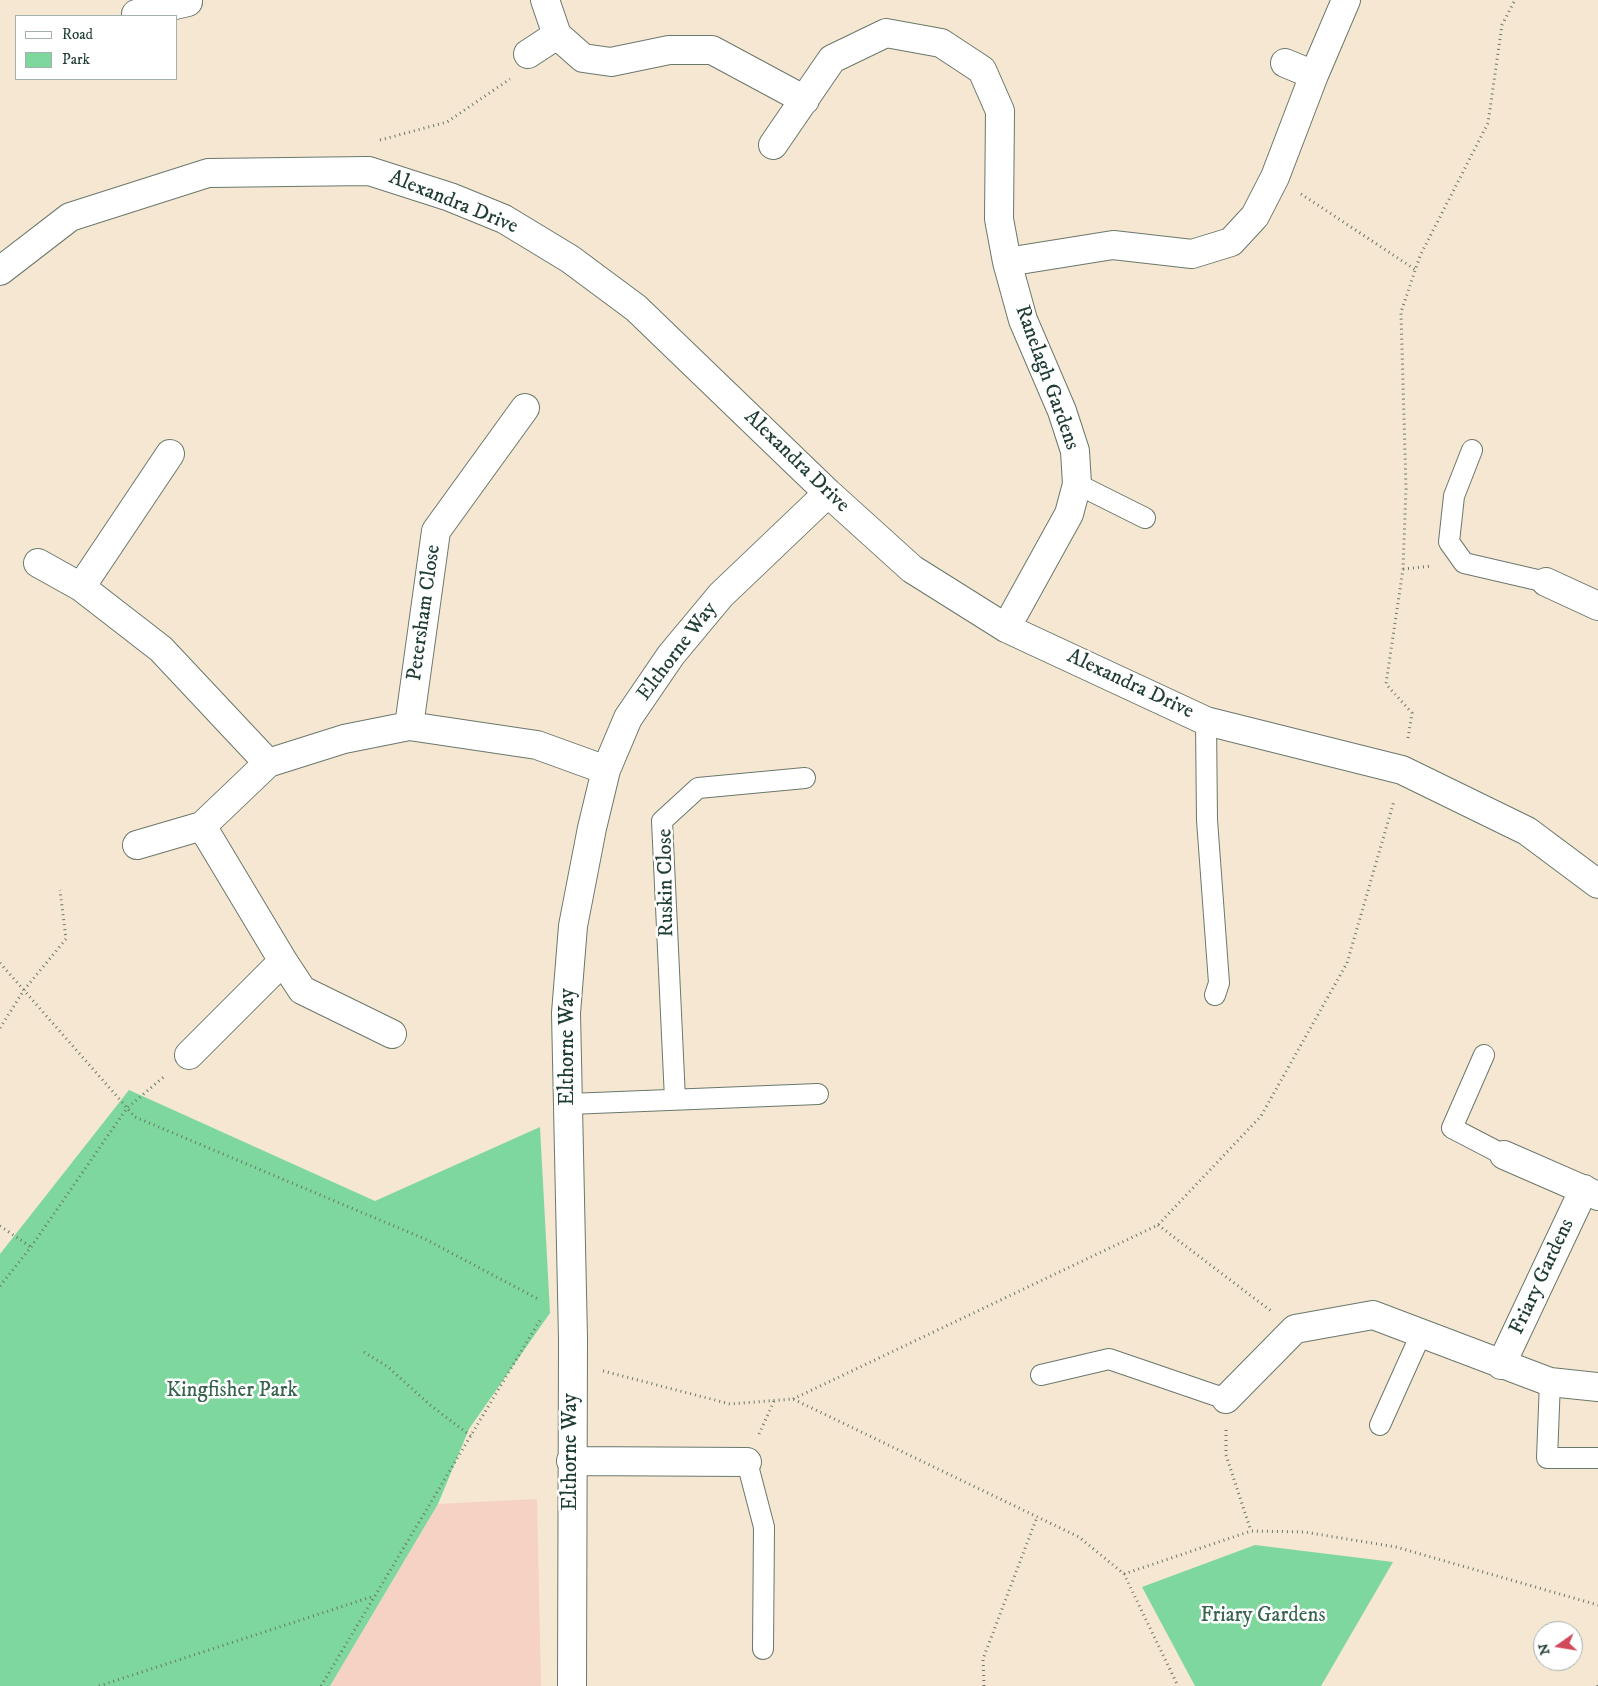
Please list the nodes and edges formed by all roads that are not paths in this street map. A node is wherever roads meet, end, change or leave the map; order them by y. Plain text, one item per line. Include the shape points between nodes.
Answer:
1 (188, 0) edge
2 (545, 0) edge
3 (1346, 0) edge
4 (136, 14) dead end
5 (557, 35) junction
6 (528, 54) road end
7 (1285, 63) dead end
8 (1314, 76) junction
9 (805, 100) junction
10 (773, 145) dead end
11 (1007, 262) junction
12 (0, 271) edge
13 (525, 408) dead end
14 (1472, 450) dead end
15 (170, 454) dead end
16 (1077, 484) junction
17 (828, 493) junction
18 (1145, 518) dead end
19 (38, 563) dead end
20 (1546, 582) joint
21 (81, 587) junction
22 (1598, 606) edge
23 (1006, 628) junction
24 (1206, 721) junction
25 (409, 726) junction
26 (268, 763) junction
27 (606, 770) junction
28 (805, 778) dead end
29 (202, 826) junction
30 (137, 845) dead end
31 (1598, 884) edge
32 (283, 961) junction
33 (1215, 995) dead end
34 (392, 1034) dead end
35 (189, 1055) road end
36 (1484, 1055) dead end
37 (818, 1094) dead end
38 (675, 1099) junction
39 (569, 1104) junction
40 (1504, 1155) joint
41 (1591, 1193) edge
42 (1421, 1334) junction
43 (1501, 1365) junction
44 (1041, 1375) dead end
45 (1550, 1382) junction
46 (1598, 1387) edge
47 (1226, 1399) joint
48 (1380, 1425) dead end
49 (1598, 1458) edge
50 (571, 1461) junction
51 (747, 1462) joint
52 (763, 1649) dead end
53 (572, 1686) edge

1 - 4 street
2 - 5 street
3 - 8 street
5 - 6 street
5 - 9 street via 583,58 610,62 669,50 712,50
7 - 8 street
8 - 11 street via 1275,176 1255,216 1231,242 1192,254 1113,245
9 - 10 street, Ranelagh Gardens
9 - 11 street, Ranelagh Gardens via 832,59 886,34 941,43 982,70 1000,111 999,219
11 - 16 street, Ranelagh Gardens via 1022,320 1062,411 1075,451
12 - 17 street, Alexandra Drive via 70,217 208,173 369,171 450,197 504,219 570,259 636,308
13 - 25 street, Petersham Close via 436,531
14 - 20 lane via 1454,496 1449,542 1464,563
15 - 21 street
16 - 18 lane
16 - 23 street, Ranelagh Gardens via 1069,514
17 - 23 street, Alexandra Drive via 912,569
17 - 27 street, Elthorne Way via 721,595 671,655 628,718
19 - 21 street
20 - 22 street
21 - 26 street via 161,649
23 - 24 street, Alexandra Drive
24 - 31 street, Alexandra Drive via 1402,770 1527,830
24 - 33 lane via 1207,820 1218,983
25 - 26 street via 344,739
25 - 27 street via 537,745
26 - 29 street
27 - 39 street, Elthorne Way via 573,926 566,1013
28 - 38 lane, Ruskin Close via 698,788 662,821
29 - 30 street
29 - 32 street
32 - 34 street via 302,990
32 - 35 street
36 - 40 lane via 1452,1128
37 - 38 lane
38 - 39 lane
39 - 50 street, Elthorne Way via 573,1339
40 - 41 street
41 - 43 street, Friary Gardens
42 - 43 street
42 - 47 street via 1373,1315 1295,1329
42 - 48 lane
43 - 45 street
44 - 47 lane via 1110,1359
45 - 46 street
45 - 49 lane via 1547,1458
50 - 51 street
50 - 53 street, Elthorne Way
51 - 52 lane via 764,1528

